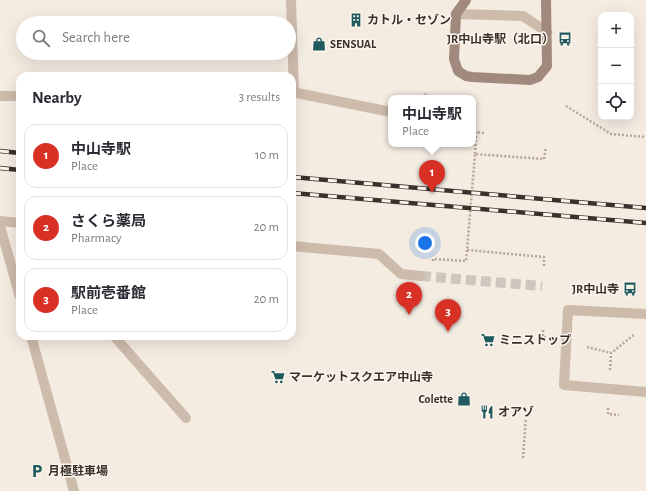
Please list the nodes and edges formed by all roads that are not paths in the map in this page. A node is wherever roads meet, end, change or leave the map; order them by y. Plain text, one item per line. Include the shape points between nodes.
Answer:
1 (291, 0) edge
2 (466, 0) edge
3 (546, 0) edge
4 (456, 14) junction
5 (291, 16) edge
6 (547, 32) junction
7 (292, 60) edge
8 (293, 72) edge
9 (296, 93) edge
10 (0, 96) edge
11 (16, 96) edge
12 (388, 111) edge
13 (0, 221) edge
14 (16, 223) edge
15 (0, 226) edge
16 (296, 246) edge
17 (421, 276) tunnel mouth
18 (16, 283) edge
19 (646, 314) edge
20 (32, 340) edge
21 (118, 340) edge
22 (646, 392) edge
23 (186, 418) dead end
24 (74, 491) edge

1 - 5 street
2 - 4 main road
3 - 6 main road
4 - 6 street via 523,16
4 - 6 main road via 454,59 458,71 466,76 530,80 538,77 547,66
7 - 8 street
9 - 12 street
10 - 11 street
13 - 14 street
15 - 18 street
16 - 17 street via 378,254 401,274
19 - 22 street via 568,310 564,385
20 - 24 street
21 - 23 street

